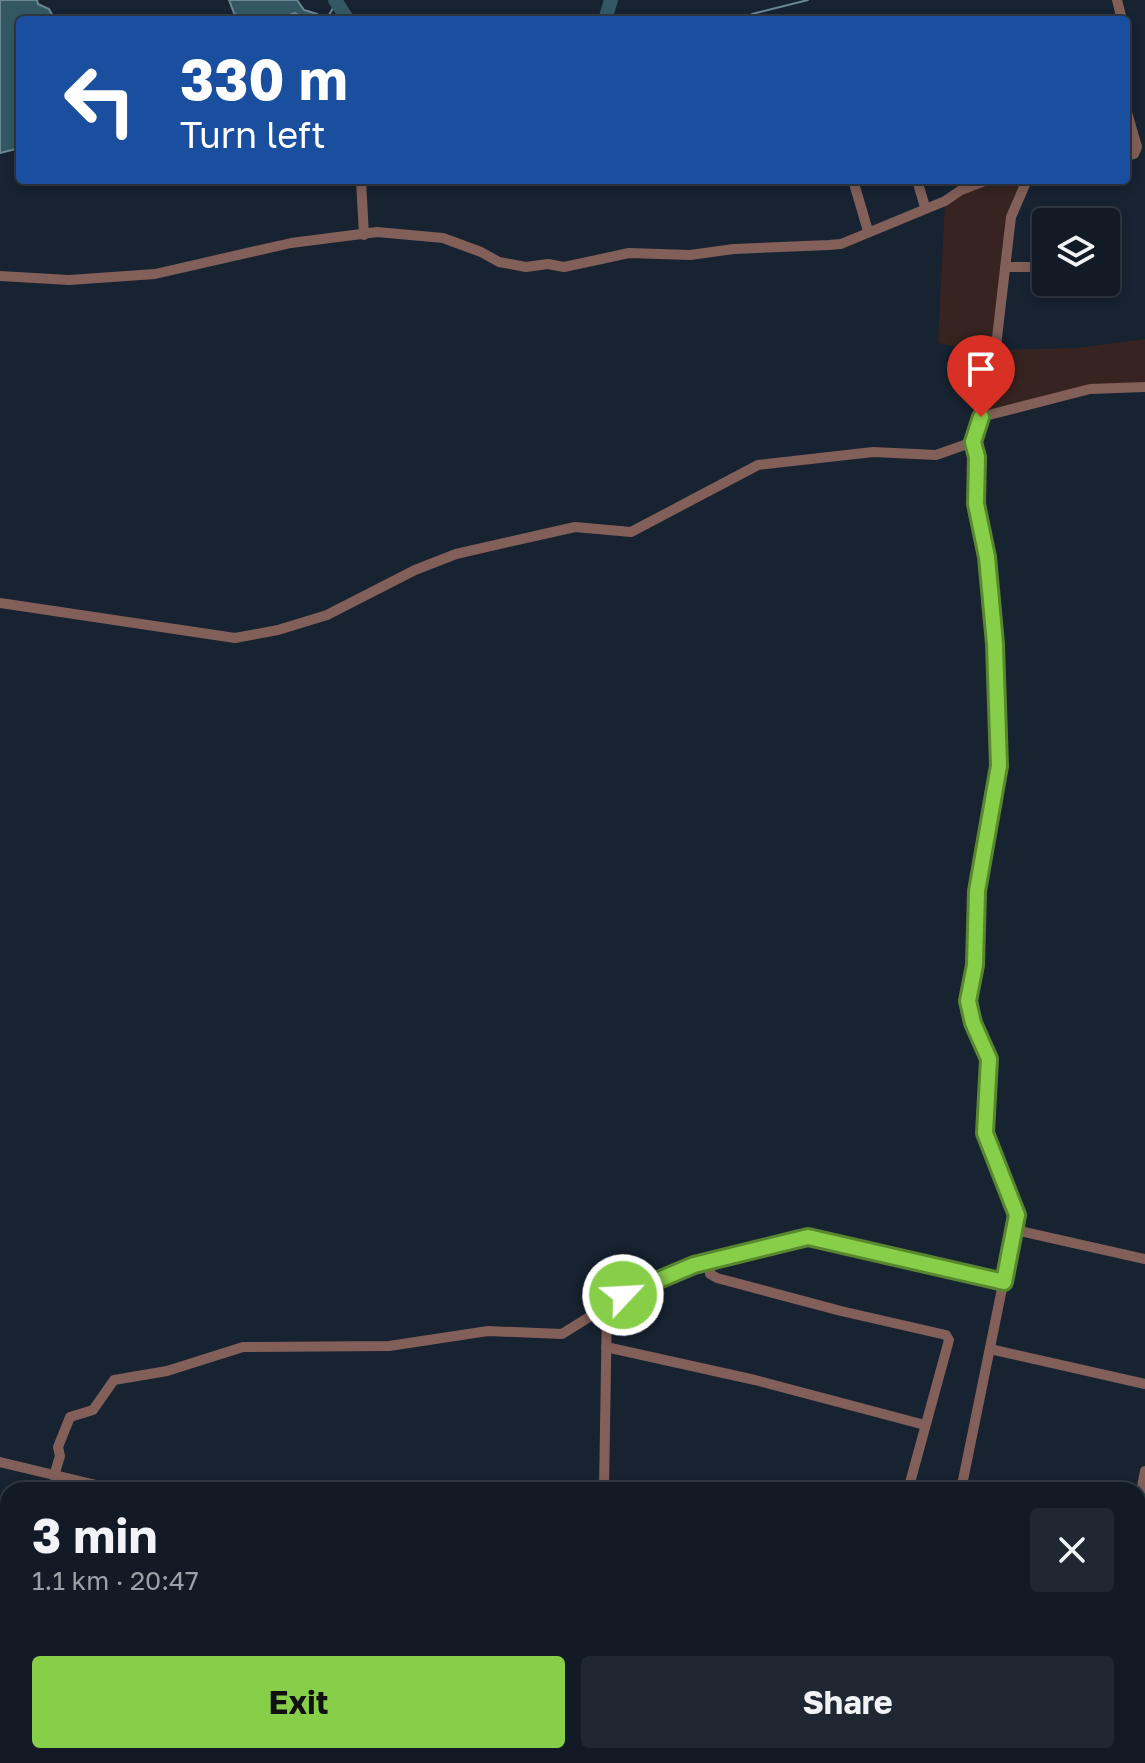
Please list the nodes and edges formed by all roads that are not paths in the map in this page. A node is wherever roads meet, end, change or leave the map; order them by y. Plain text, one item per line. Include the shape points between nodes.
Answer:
1 (1130, 123) edge
2 (1130, 155) edge
3 (361, 184) edge
4 (854, 184) edge
5 (918, 184) edge
6 (978, 184) edge
7 (1025, 184) edge
8 (925, 207) junction
9 (868, 231) junction
10 (364, 235) junction
11 (1005, 267) junction
12 (1032, 267) edge
13 (0, 276) edge
14 (1145, 387) edge
15 (981, 417) junction
16 (973, 442) junction
17 (0, 603) edge
18 (1015, 1230) junction
19 (1145, 1259) edge
20 (710, 1260) junction
21 (1004, 1282) junction
22 (607, 1304) junction
23 (606, 1347) junction
24 (990, 1349) junction
25 (1145, 1384) edge
26 (925, 1425) junction
27 (0, 1462) edge
28 (54, 1476) junction
29 (81, 1482) edge
30 (604, 1482) edge
31 (910, 1482) edge
32 (963, 1482) edge

1 - 2 street via 1137,147
3 - 10 street
4 - 9 street
5 - 8 street
6 - 8 street
7 - 11 street via 1011,217
8 - 9 street
9 - 10 street via 841,244 690,255 629,253 564,267 513,266 426,235
10 - 13 street via 327,236 155,274 69,280
11 - 12 street
11 - 15 street via 995,355
14 - 15 street via 1090,389
15 - 16 street
16 - 17 street via 936,455 873,452 758,465 631,532 575,527 456,554 327,615 235,638
16 - 18 street via 1000,719 999,766 977,891 975,965 968,1001 989,1059 985,1133 1017,1215
18 - 19 street
18 - 21 street
20 - 21 street via 808,1237
20 - 22 street
20 - 26 street via 710,1274 717,1278 946,1335 949,1340
21 - 24 street
22 - 23 street
22 - 28 street via 562,1334 488,1331 389,1346 243,1347 167,1371 114,1380 93,1410 70,1417
23 - 26 street
23 - 30 street
24 - 25 street
24 - 32 street
26 - 31 street
27 - 28 street
28 - 29 street

